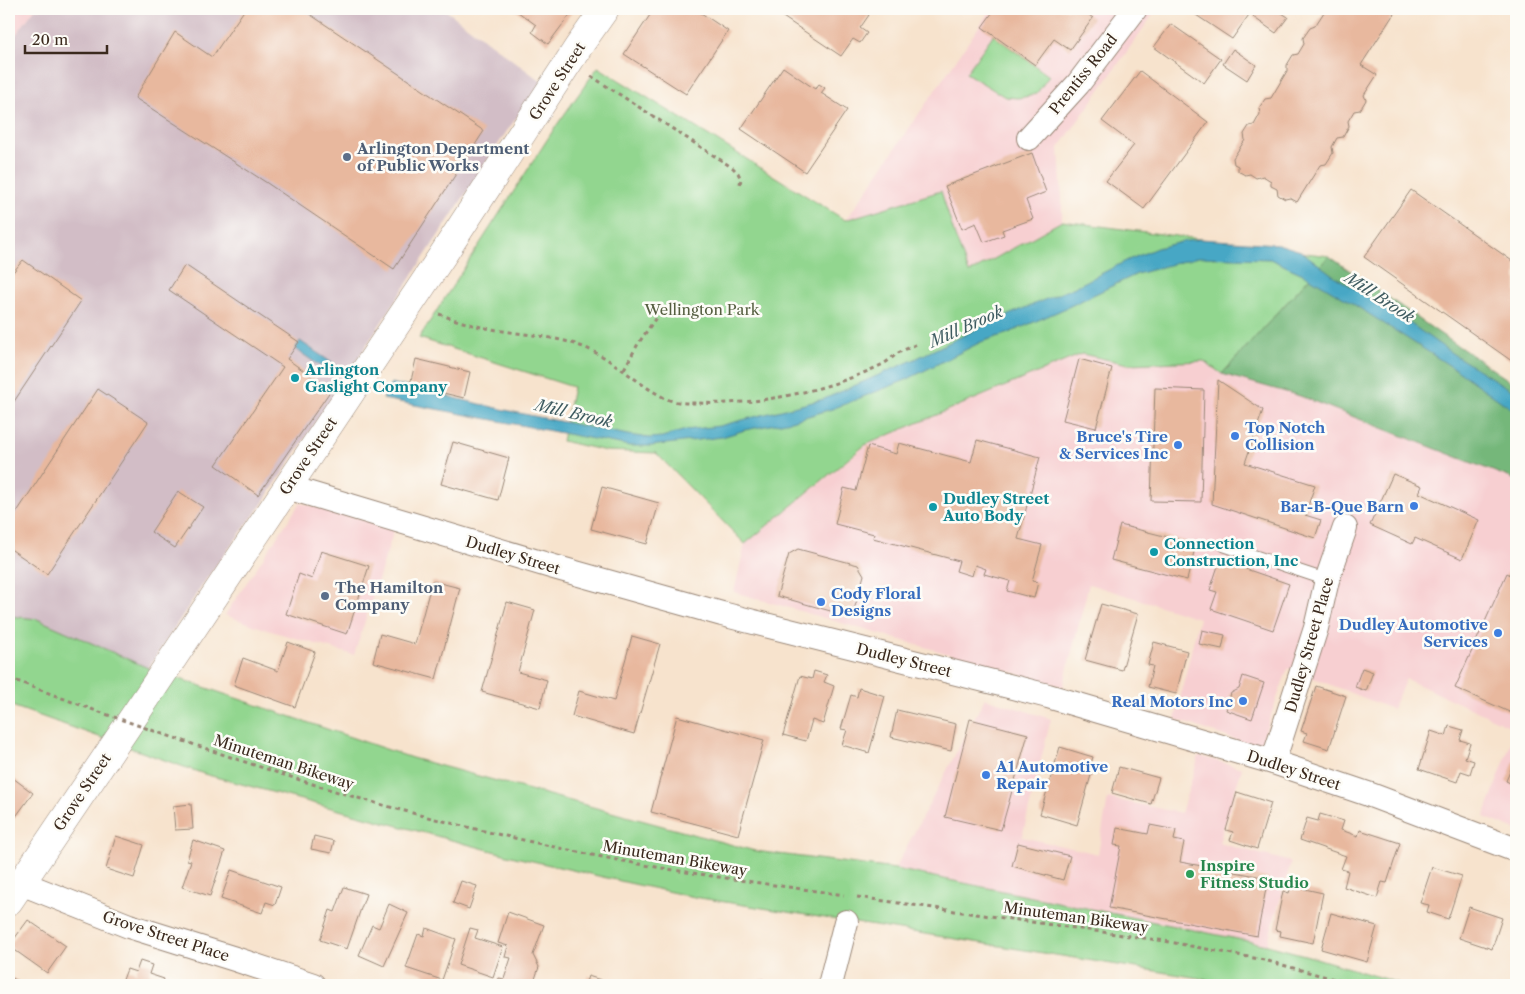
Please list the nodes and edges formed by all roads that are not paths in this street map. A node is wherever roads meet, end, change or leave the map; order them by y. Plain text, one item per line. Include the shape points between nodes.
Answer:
1 (606, 9) edge
2 (1136, 9) edge
3 (1029, 138) dead end
4 (287, 487) junction
5 (1345, 528) dead end
6 (1225, 546) dead end
7 (1328, 580) junction
8 (1273, 762) junction
9 (1516, 850) edge
10 (15, 892) edge
11 (846, 922) dead end
12 (313, 985) edge
13 (830, 985) edge

1 - 4 main road, Grove Street
2 - 3 street, Prentiss Road via 1078,84
4 - 8 street, Dudley Street via 648,593 1048,696
4 - 10 main road, Grove Street
5 - 7 street, Dudley Street Place
6 - 7 lane
7 - 8 street, Dudley Street Place
8 - 9 street, Dudley Street
10 - 12 street, Grove Street Place
11 - 13 street

